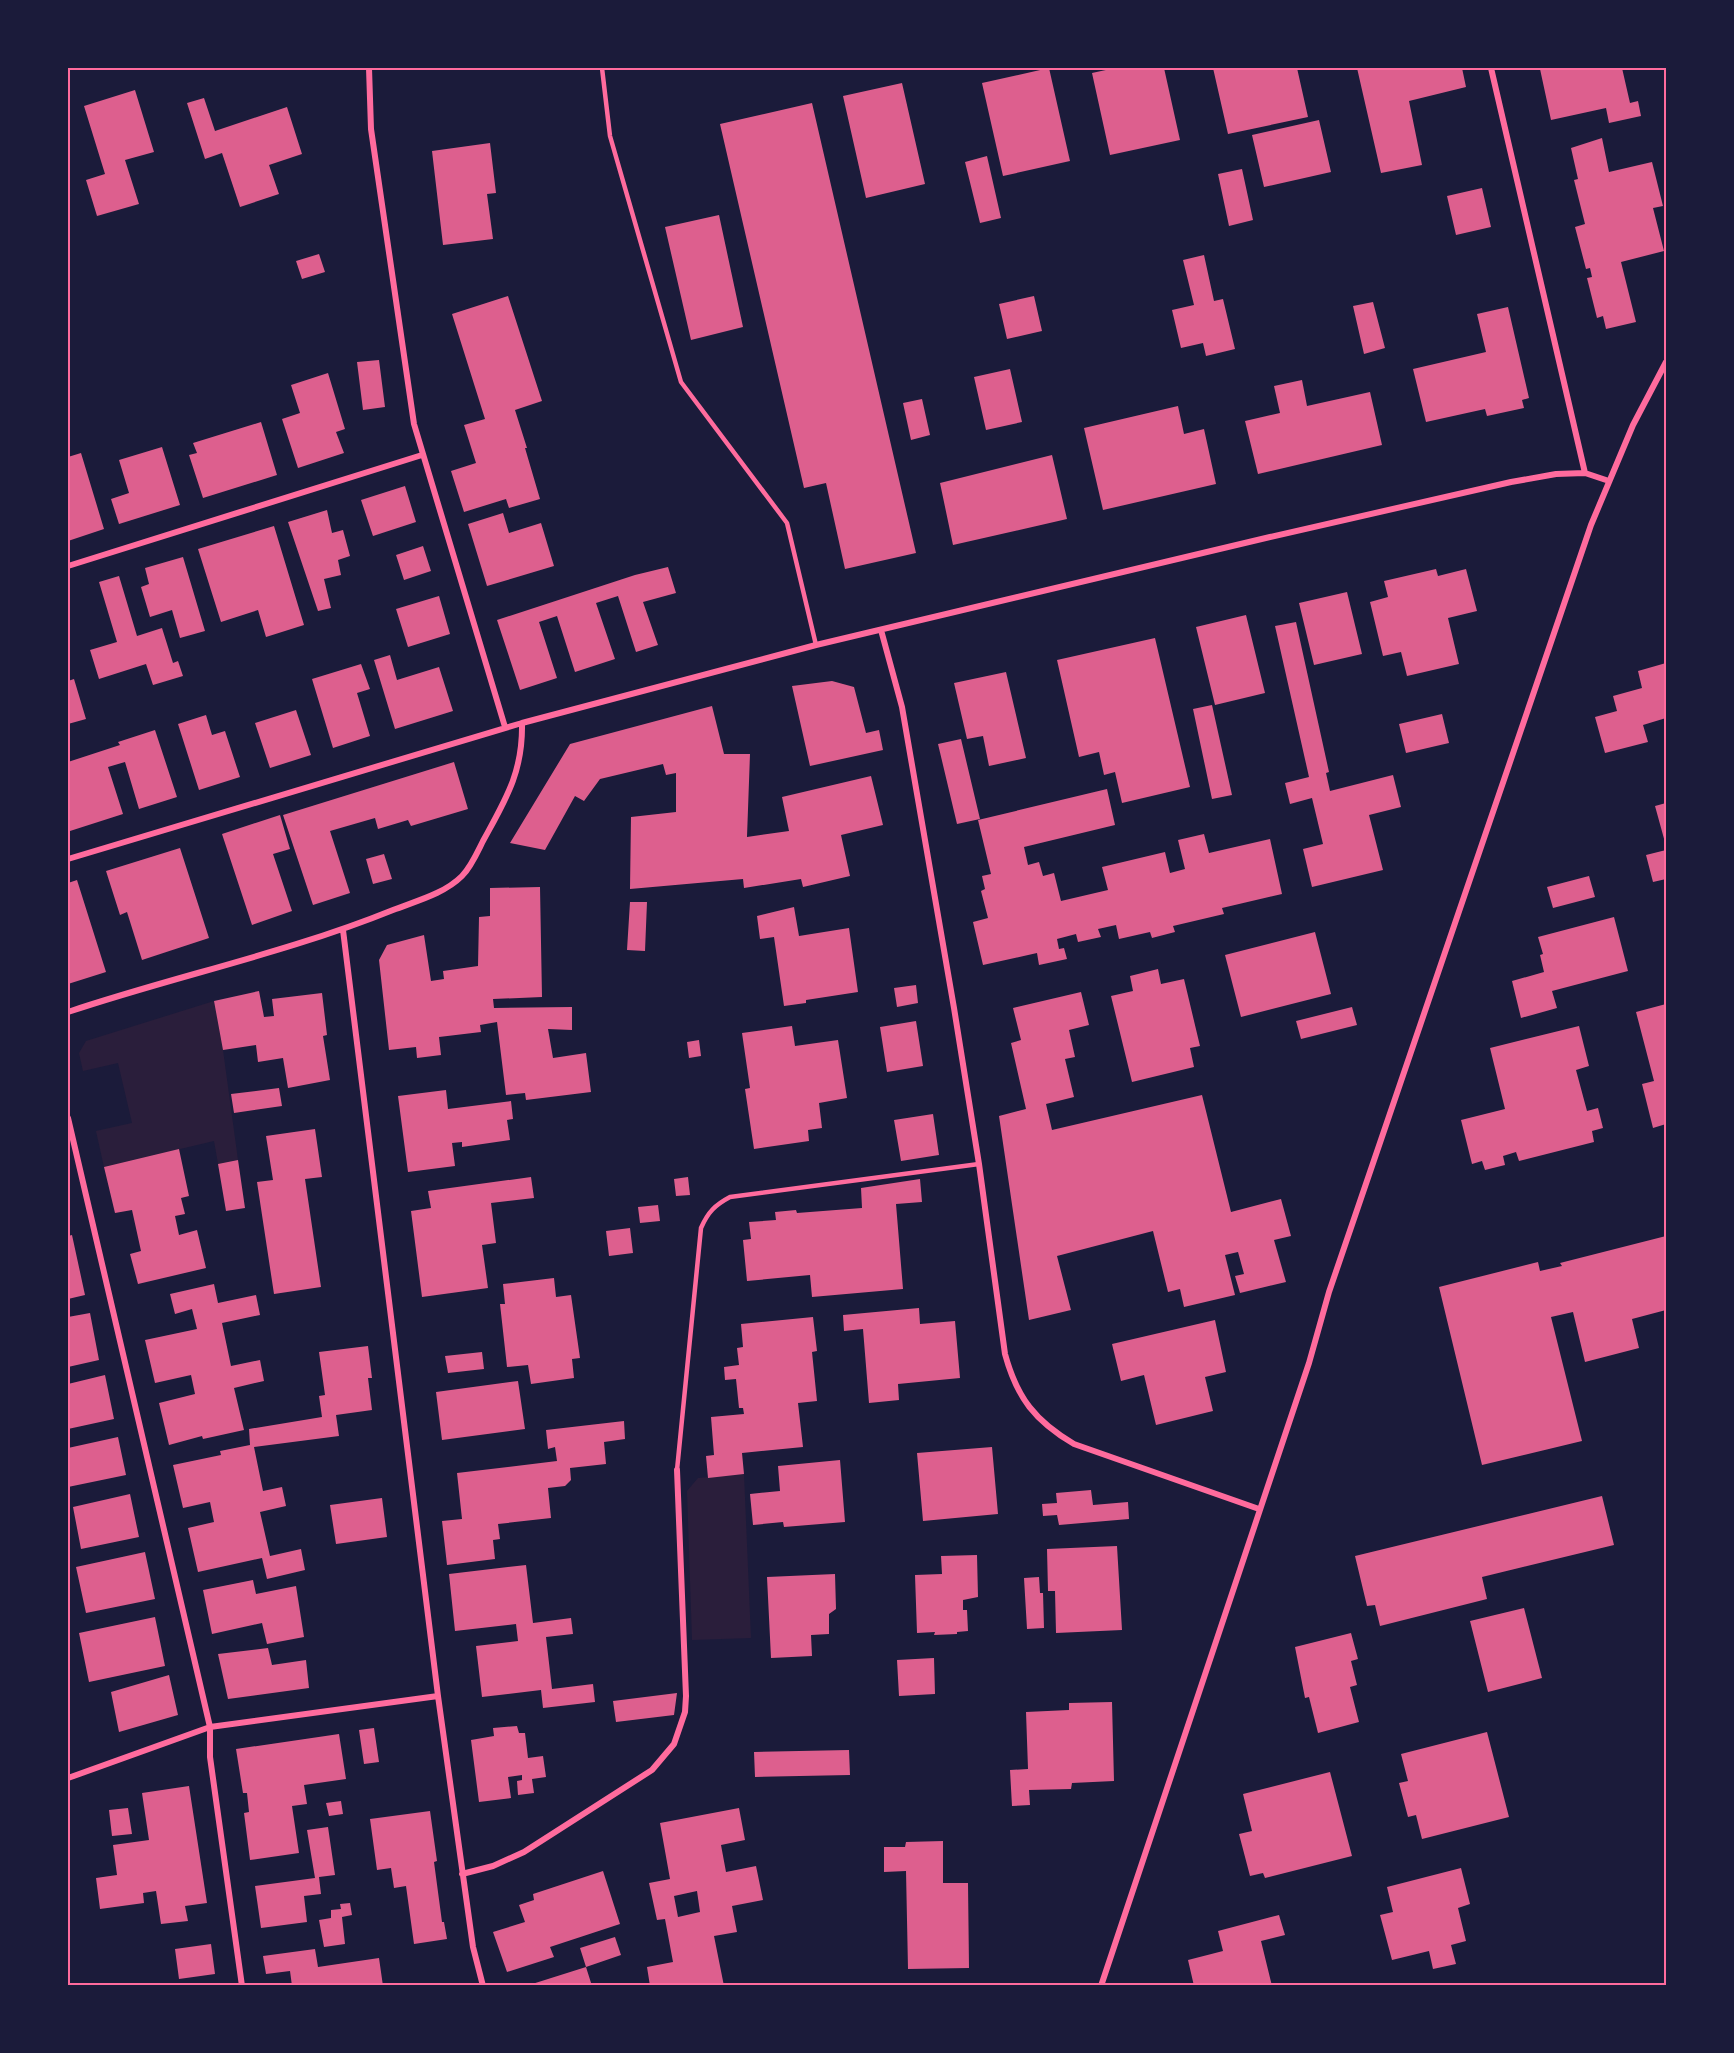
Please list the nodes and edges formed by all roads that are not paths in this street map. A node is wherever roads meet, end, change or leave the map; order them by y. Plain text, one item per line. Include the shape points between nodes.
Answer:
1 (369, 68) edge
2 (602, 68) edge
3 (1491, 68) edge
4 (1666, 362) edge
5 (422, 455) junction
6 (1585, 473) junction
7 (1609, 481) junction
8 (68, 566) edge
9 (881, 630) junction
10 (816, 645) junction
11 (522, 723) junction
12 (506, 727) junction
13 (68, 859) edge
14 (343, 930) junction
15 (68, 1012) edge
16 (68, 1118) edge
17 (979, 1164) junction
18 (676, 1470) joint
19 (1259, 1509) junction
20 (438, 1696) junction
21 (210, 1727) junction
22 (68, 1778) edge
23 (462, 1874) junction
24 (242, 1986) edge
25 (483, 1986) edge
26 (1101, 1986) edge

1 - 5 street via 371,129 414,424
2 - 10 lane via 610,136 681,381 787,523
3 - 6 street
4 - 7 street
5 - 8 street
5 - 12 street
6 - 7 street
6 - 9 street via 1556,474 1499,485
7 - 19 street via 1541,667
9 - 10 street
9 - 17 street via 902,706
10 - 11 street
11 - 12 street
11 - 14 street via 522,744 513,782 463,876 433,894
12 - 13 street
14 - 15 street
14 - 20 street
16 - 21 street
17 - 18 lane via 730,1197 716,1204 701,1228
17 - 19 street via 1005,1354 1011,1377 1036,1417 1074,1444
18 - 23 street via 686,1696 674,1744 652,1770 524,1852
19 - 26 street
20 - 21 street
20 - 23 street
21 - 22 street
21 - 24 street via 210,1756
23 - 25 street

